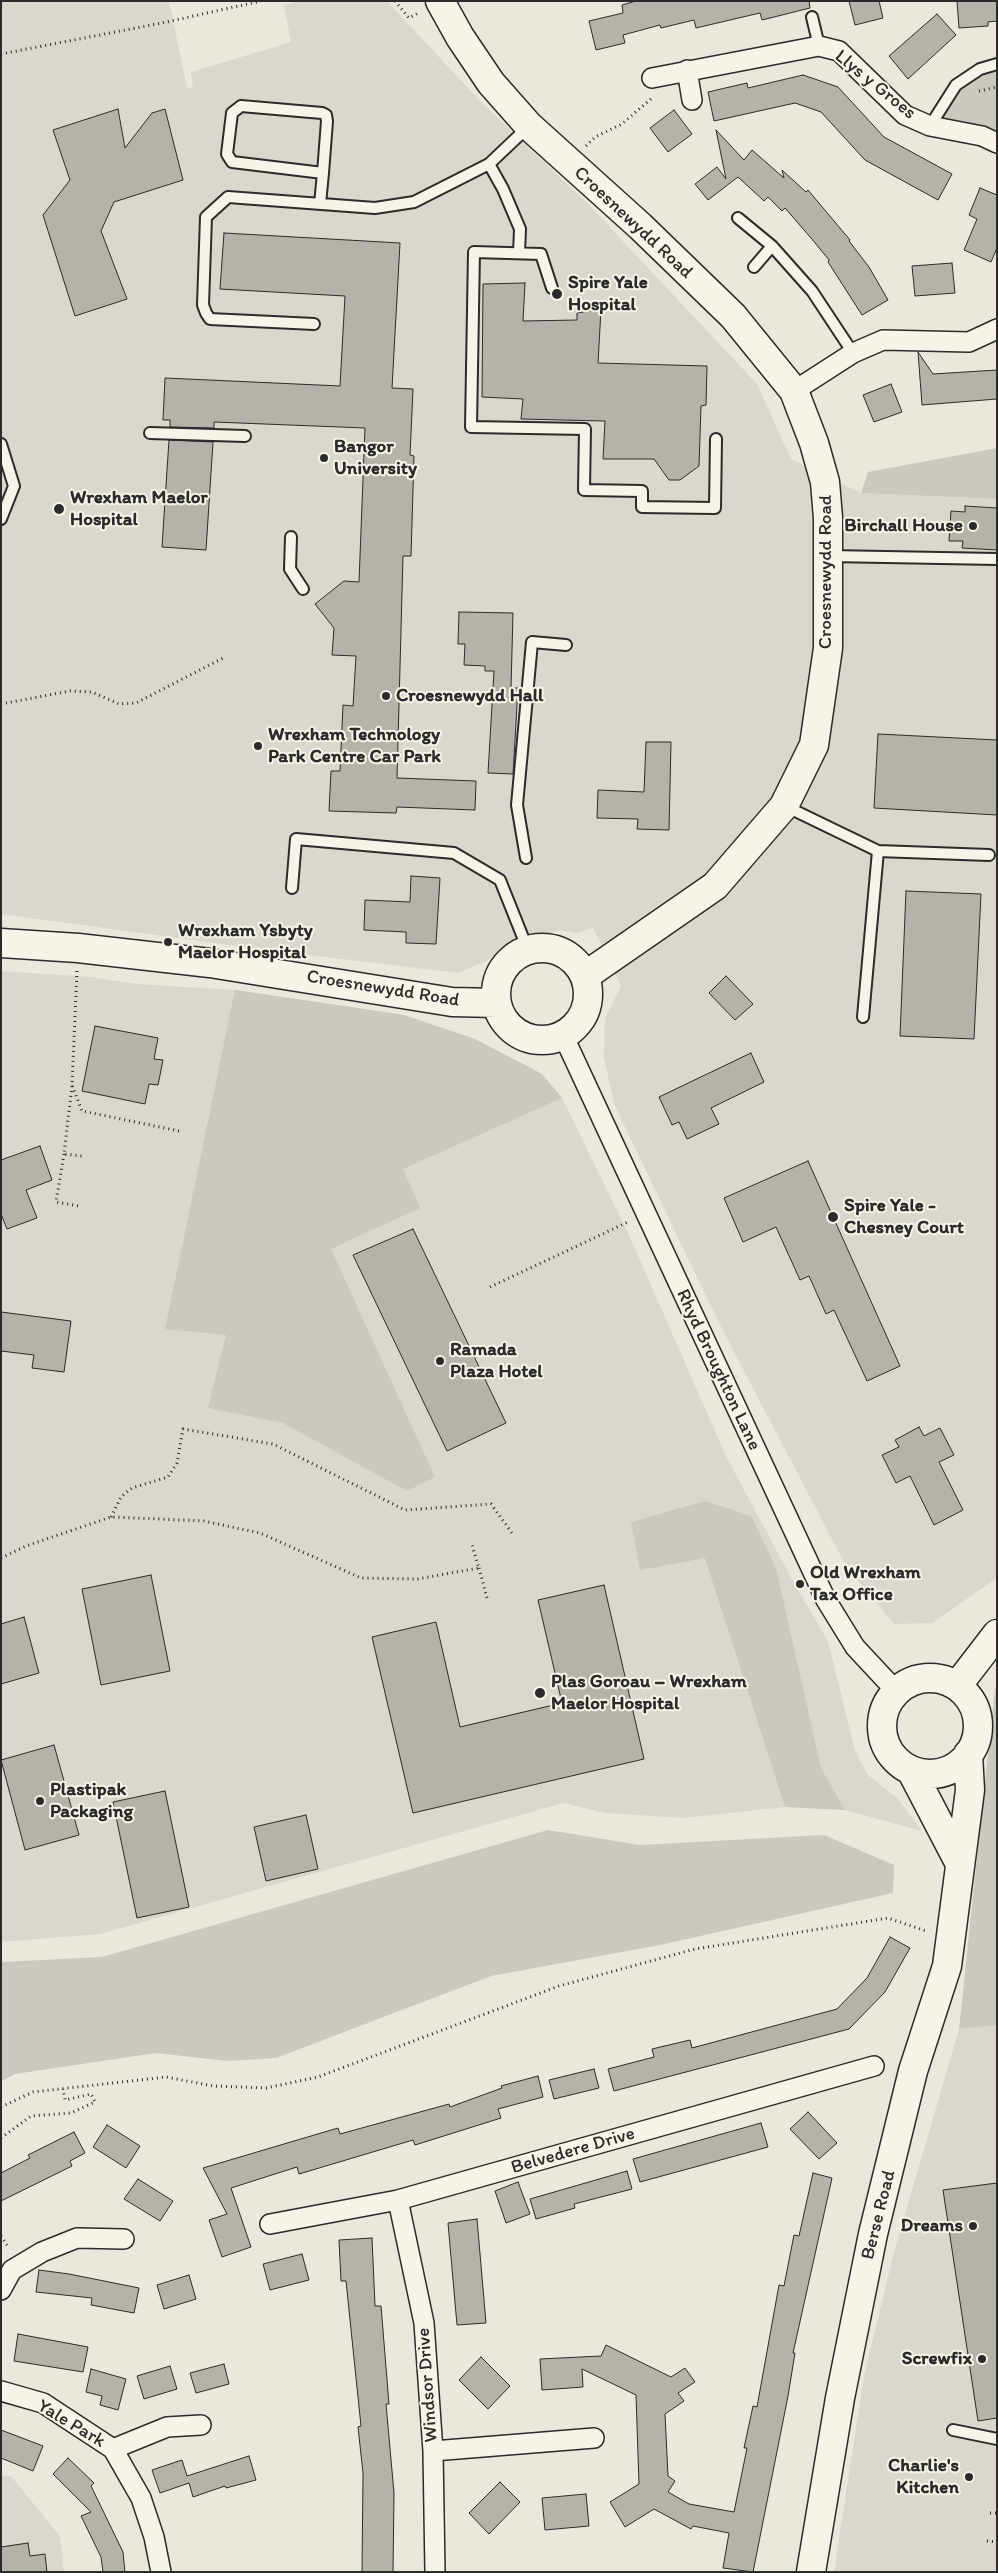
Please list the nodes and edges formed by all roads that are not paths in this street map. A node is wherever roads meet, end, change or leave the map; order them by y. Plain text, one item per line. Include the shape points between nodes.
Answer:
1 (440, 1) edge
2 (812, 17) dead end
3 (819, 46) junction
4 (997, 64) edge
5 (679, 72) junction
6 (652, 78) dead end
7 (692, 100) dead end
8 (529, 126) junction
9 (930, 126) junction
10 (997, 143) edge
11 (489, 164) junction
12 (323, 173) junction
13 (320, 204) junction
14 (738, 218) dead end
15 (772, 246) junction
16 (519, 253) junction
17 (754, 266) dead end
18 (552, 288) dead end
19 (314, 324) dead end
20 (997, 329) edge
21 (853, 353) junction
22 (794, 392) junction
23 (150, 433) dead end
24 (245, 436) dead end
25 (716, 439) dead end
26 (1, 444) edge
27 (1, 519) edge
28 (291, 537) dead end
29 (829, 556) junction
30 (997, 558) edge
31 (302, 589) dead end
32 (566, 645) dead end
33 (784, 806) junction
34 (878, 851) junction
35 (989, 855) dead end
36 (526, 858) dead end
37 (292, 888) dead end
38 (1, 943) edge
39 (528, 950) junction
40 (585, 976) junction
41 (496, 1003) junction
42 (863, 1017) dead end
43 (562, 1035) junction
44 (997, 1634) edge
45 (957, 1686) junction
46 (896, 1692) junction
47 (968, 1754) junction
48 (911, 1770) junction
49 (959, 1862) junction
50 (874, 2066) dead end
51 (398, 2200) junction
52 (270, 2224) dead end
53 (124, 2239) dead end
54 (1, 2290) edge
55 (1, 2391) edge
56 (201, 2425) dead end
57 (953, 2430) dead end
58 (594, 2438) dead end
59 (997, 2439) edge
60 (113, 2449) junction
61 (433, 2451) junction
62 (161, 2572) edge
63 (435, 2572) edge
64 (811, 2572) edge

1 - 8 street, Croesnewydd Road via 490,83
2 - 3 lane, Llys y Groes
3 - 5 street, Llys y Groes
3 - 9 street, Llys y Groes via 839,50 905,116
4 - 9 lane, Llys y Groes via 980,69 956,85
5 - 6 street, Llys y Groes
5 - 7 street
8 - 11 lane
8 - 22 street, Croesnewydd Road via 733,316
9 - 10 street, Llys y Groes via 982,136
11 - 13 lane via 414,202 375,208
11 - 16 lane via 504,189 520,229
12 - 12 lane via 328,121 322,112 241,106 232,113 227,154 232,162
12 - 13 lane
13 - 19 lane via 228,197 206,217 203,305 210,319
14 - 15 lane
15 - 17 lane
15 - 21 lane via 812,291
16 - 18 lane via 541,254
16 - 25 lane via 474,252 471,427 585,429 584,490 642,491 642,507 715,508
20 - 21 street via 970,342 883,340
21 - 22 street
22 - 29 street, Croesnewydd Road via 825,482
23 - 24 lane
26 - 27 lane via 14,486
28 - 31 lane via 290,569
29 - 30 lane
29 - 33 street, Croesnewydd Road via 828,648 814,745
32 - 36 lane via 532,642 517,805
33 - 34 lane
33 - 40 street, Croesnewydd Road via 715,886
34 - 35 lane
34 - 42 lane
37 - 39 lane via 296,839 454,853 500,880
38 - 41 street, Croesnewydd Road via 210,962 452,1002
39 - 40 street via 555,950 577,964
39 - 41 street via 516,956 499,977
40 - 43 street via 588,990 582,1016
41 - 43 street via 510,1028 521,1036 542,1040
43 - 46 street, Rhyd Broughton Lane via 826,1600 855,1647
44 - 45 street
45 - 46 street via 942,1679 926,1678 910,1682
45 - 47 street via 968,1696 977,1718 975,1741
46 - 48 street via 882,1719 883,1734 888,1749
47 - 48 street via 942,1772 926,1774
47 - 49 street, Berse Road via 970,1790
48 - 49 street
49 - 64 street, Berse Road via 947,1966 913,2071 872,2234
50 - 51 street, Belvedere Drive
51 - 52 street, Belvedere Drive
51 - 61 street, Windsor Drive via 424,2323
53 - 54 street via 76,2238 42,2252 12,2270
55 - 60 street, Yale Park via 43,2403
56 - 60 street, Yale Park via 167,2427
57 - 59 lane
58 - 61 street
60 - 62 street, Yale Park via 141,2498
61 - 63 street, Windsor Drive

